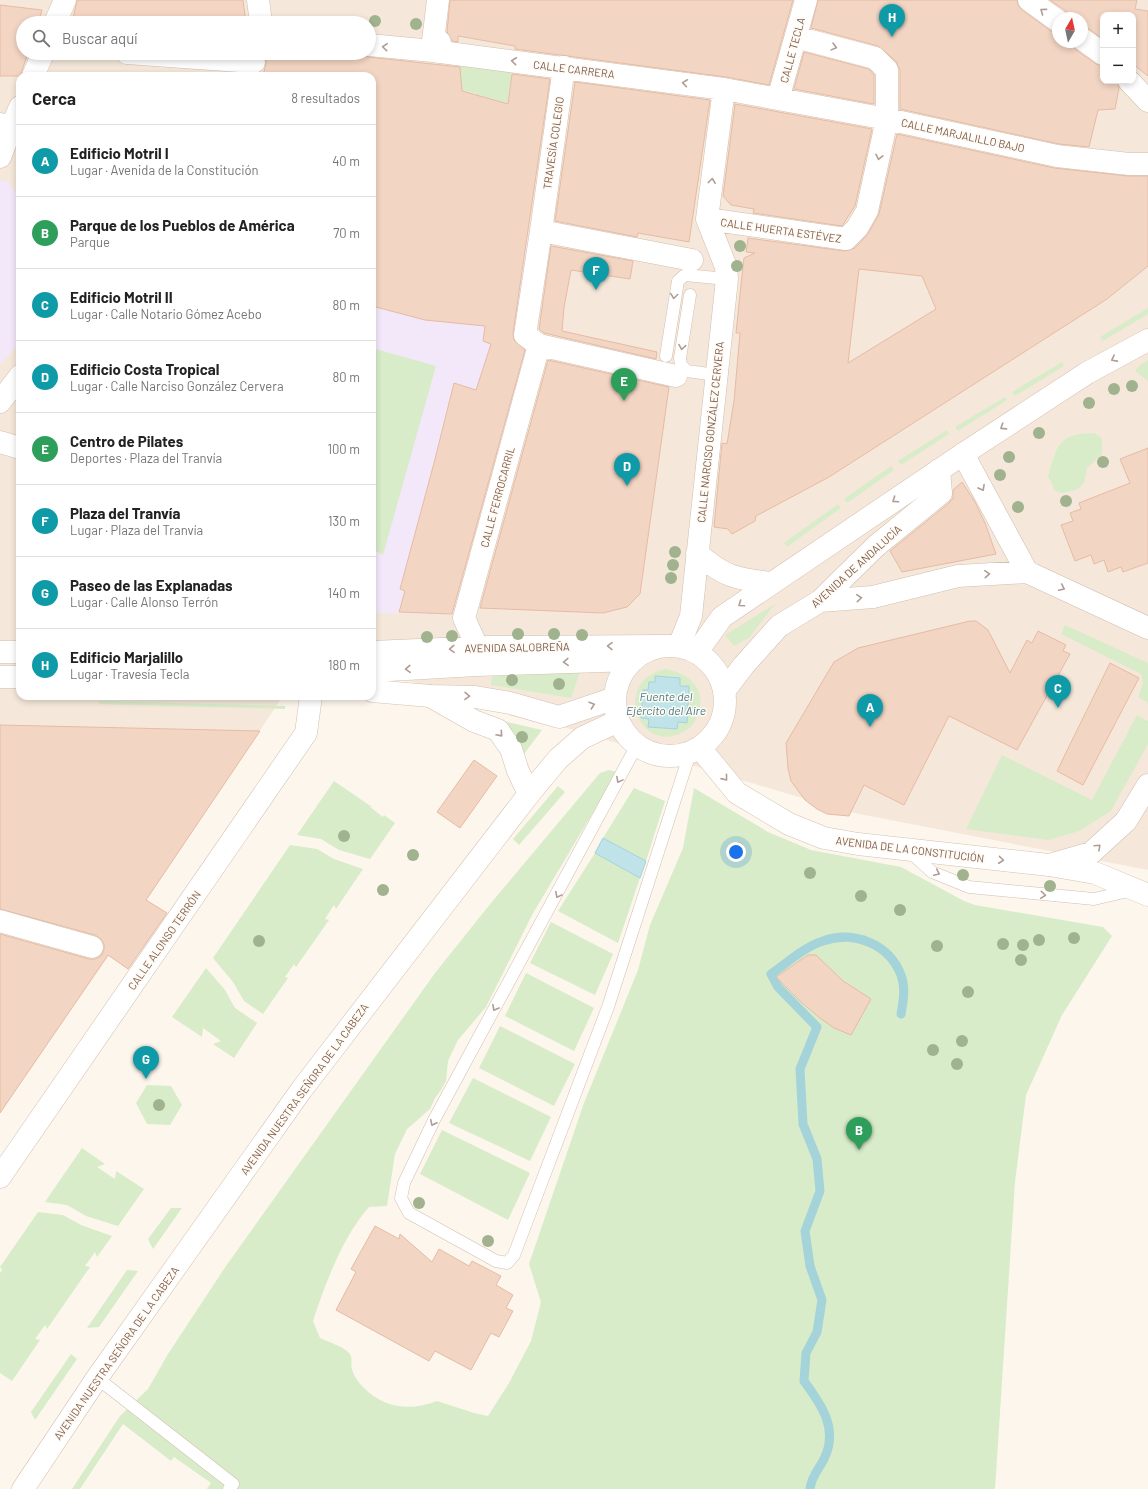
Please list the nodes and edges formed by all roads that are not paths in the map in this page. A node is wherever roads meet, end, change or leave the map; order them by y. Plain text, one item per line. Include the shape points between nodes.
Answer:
1 (65, 0) edge
2 (258, 0) edge
3 (438, 0) edge
4 (806, 0) edge
5 (1029, 0) edge
6 (58, 16) edge
7 (260, 16) edge
8 (1052, 17) edge
9 (796, 37) junction
10 (1088, 43) edge
11 (376, 46) edge
12 (439, 52) junction
13 (1100, 52) edge
14 (40, 60) edge
15 (208, 60) edge
16 (254, 64) edge
17 (564, 67) junction
18 (35, 72) edge
19 (1133, 84) edge
20 (724, 88) junction
21 (778, 99) junction
22 (1148, 102) edge
23 (11, 119) edge
24 (887, 119) junction
25 (0, 156) edge
26 (1148, 164) edge
27 (707, 219) junction
28 (542, 225) junction
29 (692, 260) dead end
30 (727, 279) junction
31 (690, 295) dead end
32 (1148, 340) edge
33 (539, 345) junction
34 (666, 356) dead end
35 (716, 375) junction
36 (676, 376) dead end
37 (16, 381) edge
38 (0, 402) edge
39 (0, 442) edge
40 (16, 447) edge
41 (963, 454) junction
42 (939, 470) junction
43 (696, 553) junction
44 (1027, 572) junction
45 (772, 583) junction
46 (820, 601) junction
47 (1148, 628) edge
48 (477, 647) junction
49 (679, 648) junction
50 (0, 652) edge
51 (16, 652) edge
52 (376, 652) edge
53 (633, 660) junction
54 (376, 670) edge
55 (0, 677) edge
56 (16, 677) edge
57 (725, 690) junction
58 (376, 691) edge
59 (430, 696) junction
60 (615, 698) junction
61 (310, 700) edge
62 (618, 721) junction
63 (637, 746) junction
64 (695, 750) junction
65 (1148, 785) edge
66 (528, 794) junction
67 (907, 850) junction
68 (1049, 865) junction
69 (1143, 892) edge
70 (0, 921) edge
71 (92, 947) dead end
72 (0, 1177) edge
73 (97, 1378) junction
74 (23, 1489) edge
75 (230, 1489) edge

1 - 6 street
2 - 7 street
3 - 12 street via 433,41 440,42
4 - 9 street, CALLE TECLA
8 -> 5 street
9 - 21 street, CALLE TECLA
9 -> 24 street via 875,58 887,70
10 - 13 street
12 -> 11 street, CALLE CARRERA
17 -> 12 street, CALLE CARRERA
14 - 18 street
15 - 16 street
20 -> 17 street, CALLE CARRERA
17 - 28 street, TRAVESÍA COLEGIO
19 - 22 street
20 - 21 street, CALLE CARRERA
27 -> 20 street
21 - 24 street, CALLE MARJALILLO BAJO
23 - 25 street
24 - 26 street, CALLE MARJALILLO BAJO via 1057,156
24 -> 27 street, CALLE HUERTA ESTÉVEZ via 867,211 857,228 846,239
27 - 30 street, CALLE NARCISO GONZÁLEZ CERVERA via 726,267
28 - 29 street
28 - 33 street, TRAVESÍA COLEGIO via 525,335
30 -> 34 lane via 685,275 678,281
30 - 35 street, CALLE NARCISO GONZÁLEZ CERVERA
31 -> 35 lane via 681,365 687,371
32 -> 41 street via 1087,373
33 - 36 street
33 - 48 street, CALLE FERROCARRIL via 464,618
35 - 43 street, CALLE NARCISO GONZÁLEZ CERVERA
37 - 38 street
39 - 40 street
41 - 42 street
41 -> 44 street
42 -> 45 street
42 - 46 street, AVENIDA DE ANDALUCÍA via 941,493 876,546
43 - 45 street via 714,568 740,580
43 - 49 street, CALLE NARCISO GONZÁLEZ CERVERA via 691,616
46 -> 44 street via 872,597 958,576
44 -> 47 street
45 -> 49 street
46 - 57 street, AVENIDA DE ANDALUCÍA via 779,626
49 -> 48 street, AVENIDA SALOBREÑA
48 -> 52 street, AVENIDA SALOBREÑA
49 - 53 street via 647,651
49 - 57 street via 710,662
50 - 51 street
53 -> 54 street, AVENIDA SALOBREÑA
53 - 60 street via 617,684
55 - 56 street
57 - 64 street via 722,723 713,737
58 - 59 street
59 -> 60 street via 486,698 558,717
59 -> 66 street via 474,721 498,730 512,749
60 - 62 street
61 - 72 street, CALLE ALONSO TERRÓN via 306,733
62 - 63 street
62 - 66 street, AVENIDA NUESTRA SEÑORA DE LA CABEZA via 582,738 558,759
63 - 64 street via 654,754 672,756
63 -> 64 lane via 434,1120 404,1183 402,1198 409,1213 496,1261 507,1263 514,1255 606,1012
64 -> 67 street, AVENIDA DE LA CONSTITUCIÓN via 737,793 789,824 824,838
68 -> 65 street via 1091,853 1126,821
66 - 73 street, AVENIDA NUESTRA SEÑORA DE LA CABEZA via 302,1089
67 -> 68 street, AVENIDA DE LA CONSTITUCIÓN
67 -> 69 lane via 932,872 969,887 1094,899
68 - 69 street, AVENIDA DE LA CONSTITUCIÓN via 1095,873
70 - 71 street
73 - 74 street, AVENIDA NUESTRA SEÑORA DE LA CABEZA
73 - 75 lane via 233,1484

